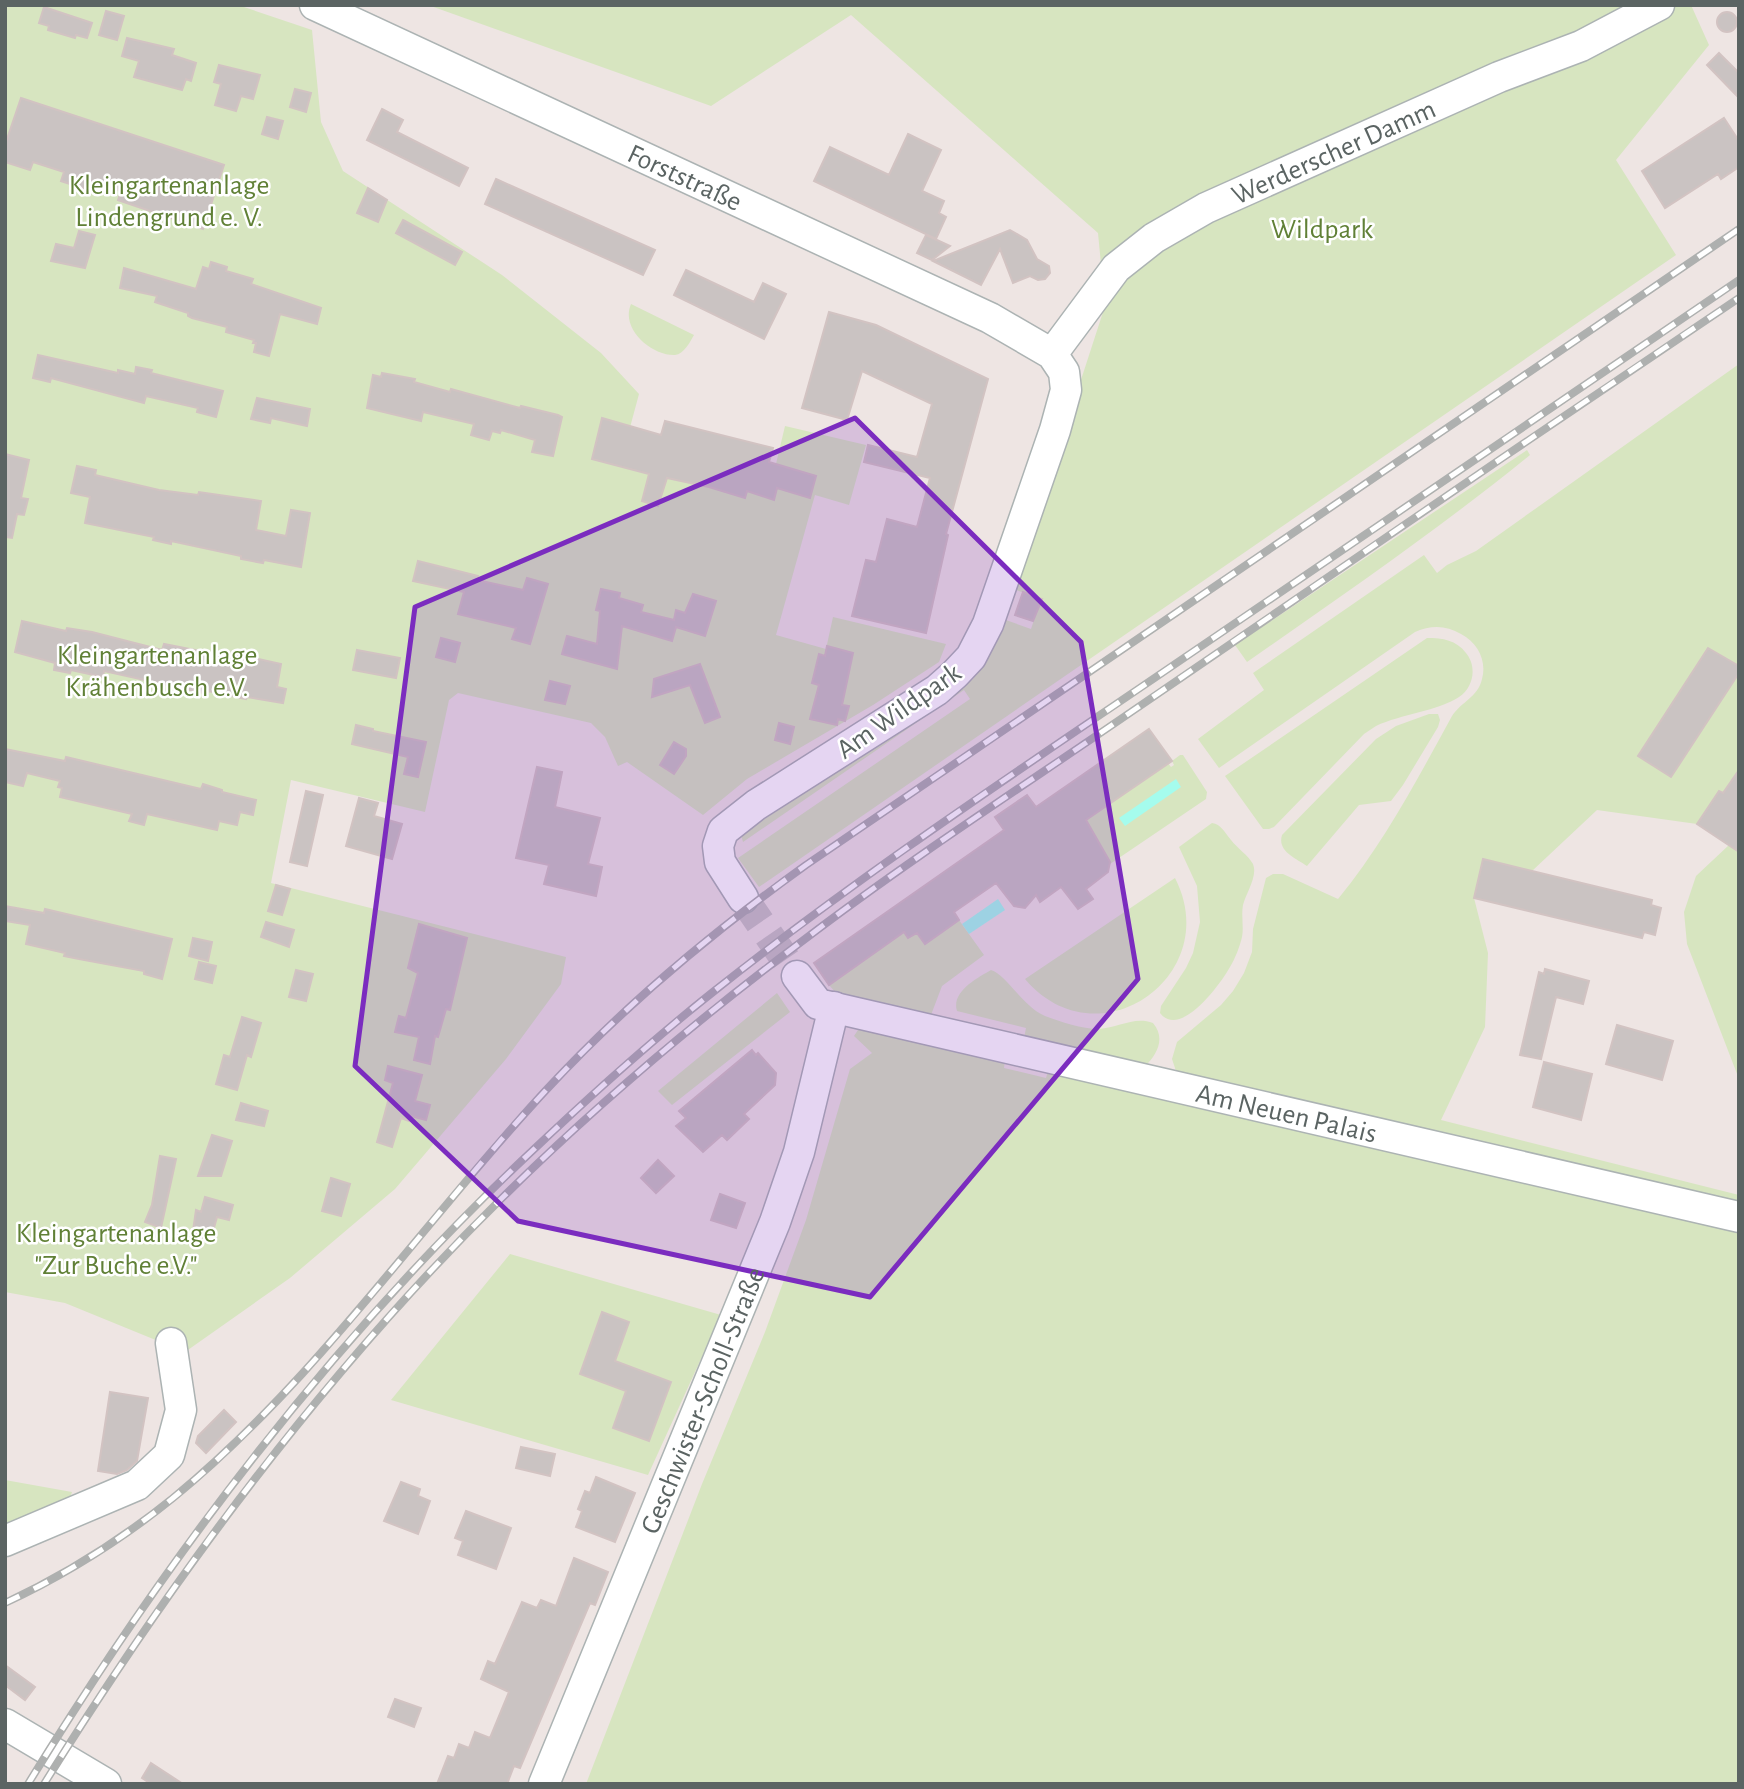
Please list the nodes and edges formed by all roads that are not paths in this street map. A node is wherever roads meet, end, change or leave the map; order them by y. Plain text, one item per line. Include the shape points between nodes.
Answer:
1 (315, 5) edge
2 (1659, 5) edge
3 (1052, 354) junction
4 (743, 898) tunnel mouth
5 (797, 976) tunnel mouth
6 (834, 1007) junction
7 (1739, 1217) edge
8 (171, 1343) dead end
9 (5, 1541) edge
10 (5, 1724) edge
11 (106, 1784) edge
12 (544, 1784) edge

1 - 3 street, Forststraße via 990,318
2 - 3 street, Werderscher Damm via 1581,46 1499,77 1206,208 1154,237 1116,268
3 - 4 street, Am Wildpark via 1064,372 1066,390 988,624 971,657 937,690 756,805 723,831 718,846 720,862
5 - 6 street via 818,1004
6 - 7 street, Am Neuen Palais
6 - 12 street, Geschwister-Scholl-Straße via 799,1152 775,1222
8 - 9 street via 181,1410 169,1455 137,1485
10 - 11 street

